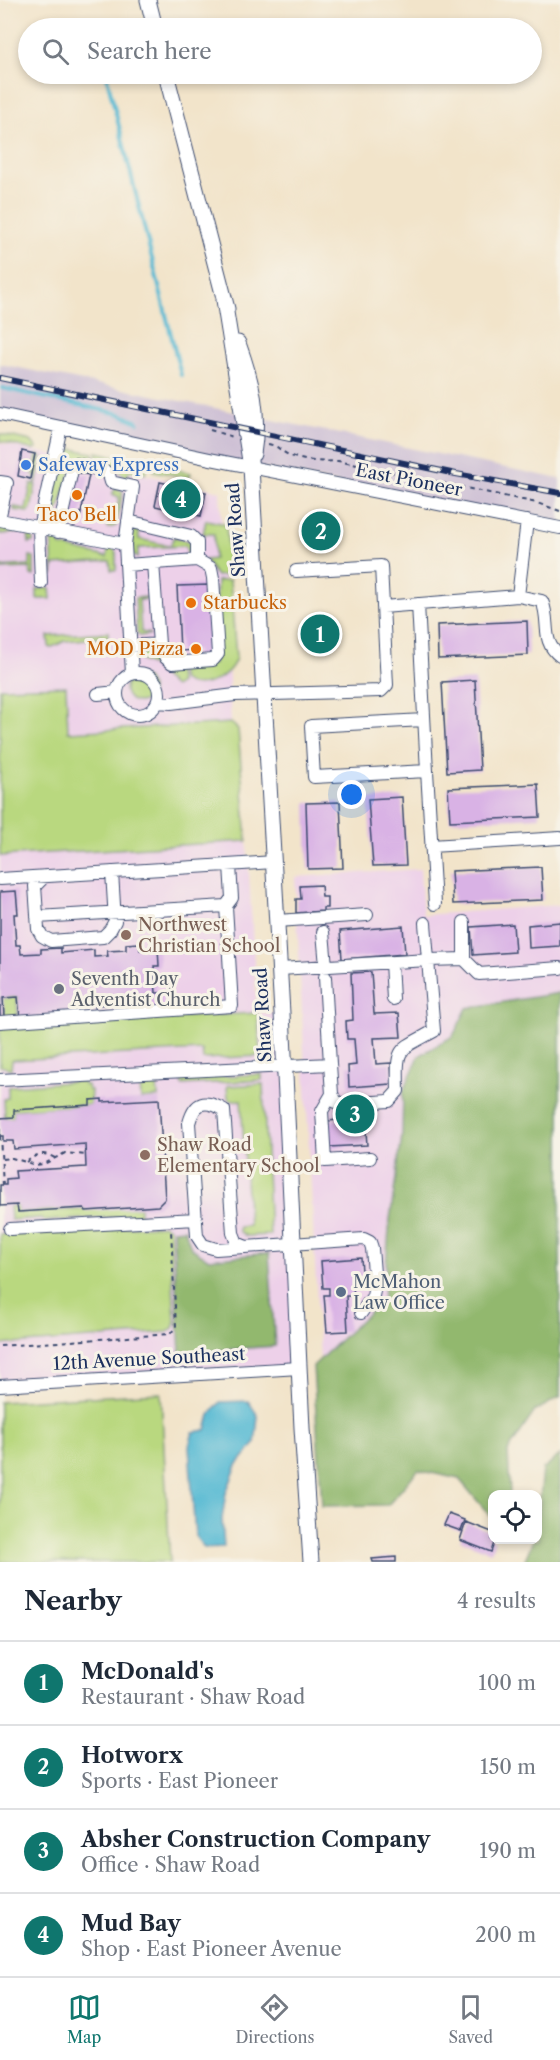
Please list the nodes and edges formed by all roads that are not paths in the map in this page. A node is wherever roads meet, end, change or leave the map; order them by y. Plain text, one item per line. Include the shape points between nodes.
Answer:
1 (148, 0) edge
2 (152, 18) edge
3 (169, 84) edge
4 (0, 414) edge
5 (61, 427) junction
6 (251, 467) junction
7 (3, 482) edge
8 (0, 515) edge
9 (0, 520) edge
10 (128, 521) junction
11 (527, 521) junction
12 (39, 528) junction
13 (560, 528) edge
14 (58, 531) junction
15 (125, 544) junction
16 (197, 560) junction
17 (153, 563) junction
18 (126, 565) junction
19 (296, 571) dead end
20 (41, 583) dead end
21 (518, 596) junction
22 (418, 604) junction
23 (383, 607) junction
24 (159, 644) junction
25 (130, 646) junction
26 (560, 656) edge
27 (132, 674) junction
28 (117, 692) junction
29 (98, 694) dead end
30 (264, 694) junction
31 (158, 702) junction
32 (424, 720) junction
33 (427, 771) junction
34 (560, 838) edge
35 (431, 846) junction
36 (274, 862) junction
37 (230, 865) junction
38 (112, 873) junction
39 (44, 877) junction
40 (0, 879) edge
41 (435, 904) dead end
42 (226, 906) junction
43 (114, 912) junction
44 (367, 915) dead end
45 (37, 917) junction
46 (278, 921) junction
47 (464, 922) dead end
48 (425, 923) dead end
49 (323, 933) dead end
50 (464, 959) junction
51 (428, 960) junction
52 (391, 962) junction
53 (560, 968) edge
54 (280, 969) junction
55 (326, 972) junction
56 (393, 999) dead end
57 (0, 1022) edge
58 (330, 1064) junction
59 (285, 1066) junction
60 (0, 1080) edge
61 (332, 1095) junction
62 (370, 1158) dead end
63 (196, 1220) junction
64 (10, 1229) dead end
65 (293, 1244) junction
66 (246, 1248) junction
67 (361, 1313) dead end
68 (299, 1368) junction
69 (0, 1386) edge
70 (311, 1562) edge

1 - 2 main road
3 - 6 main road, Shaw Road via 224,300 253,395 257,431
4 - 5 street
5 - 6 street, East Pioneer
5 - 12 street
6 - 11 street, East Pioneer
6 - 30 main road, Shaw Road
7 - 8 street
9 - 12 street
10 - 14 street via 133,487 111,482 105,471 76,464 71,468
10 - 15 street
10 - 16 street via 191,536 197,542
11 - 13 street, East Pioneer
11 - 21 street
12 - 14 street
12 - 20 street
14 - 15 street
15 - 18 street
16 - 17 street
16 - 24 street via 211,568 218,654 213,660 172,663
17 - 18 street
17 - 24 street
18 - 25 street
19 - 23 street via 381,566
21 - 22 street
21 - 26 street via 542,601 547,641
22 - 23 street
22 - 32 street
23 - 30 street via 387,685 381,691
24 - 25 street
25 - 27 street
27 - 28 street via 120,682
27 - 31 street via 151,678 158,689
28 - 29 street
28 - 31 street via 123,710 140,721
30 - 31 street
30 - 36 main road, Shaw Road
32 - 33 street
32 - 33 street via 311,726 313,766 314,777
33 - 35 street
34 - 35 street
35 - 41 street
36 - 37 street
36 - 46 main road, Shaw Road
37 - 38 street
37 - 42 street via 232,897
38 - 39 street
38 - 43 street
39 - 40 street
39 - 45 street via 36,886
42 - 43 street
42 - 57 street via 232,1006
43 - 45 street
43 - 45 street via 115,921 103,937 51,941 42,936
44 - 46 street
46 - 54 main road, Shaw Road
47 - 50 street
48 - 51 street
49 - 55 street
50 - 51 street
50 - 53 street via 479,974
51 - 52 street
51 - 61 street via 434,1031 400,1051 398,1091 389,1101 345,1104 336,1102
52 - 55 street
52 - 56 street
54 - 55 street
54 - 59 main road, Shaw Road
55 - 58 street
58 - 59 street
58 - 61 street
59 - 60 street
59 - 65 main road, Shaw Road
61 - 62 street via 321,1111 325,1161
63 - 64 street
63 - 66 street via 203,1245 216,1249
63 - 66 street via 189,1123 193,1109 212,1103 224,1110 233,1233 237,1243
65 - 66 street
65 - 67 street via 364,1239 370,1242 375,1286
65 - 68 main road, Shaw Road
68 - 69 street, 12th Avenue Southeast
68 - 70 main road, Shaw Road

